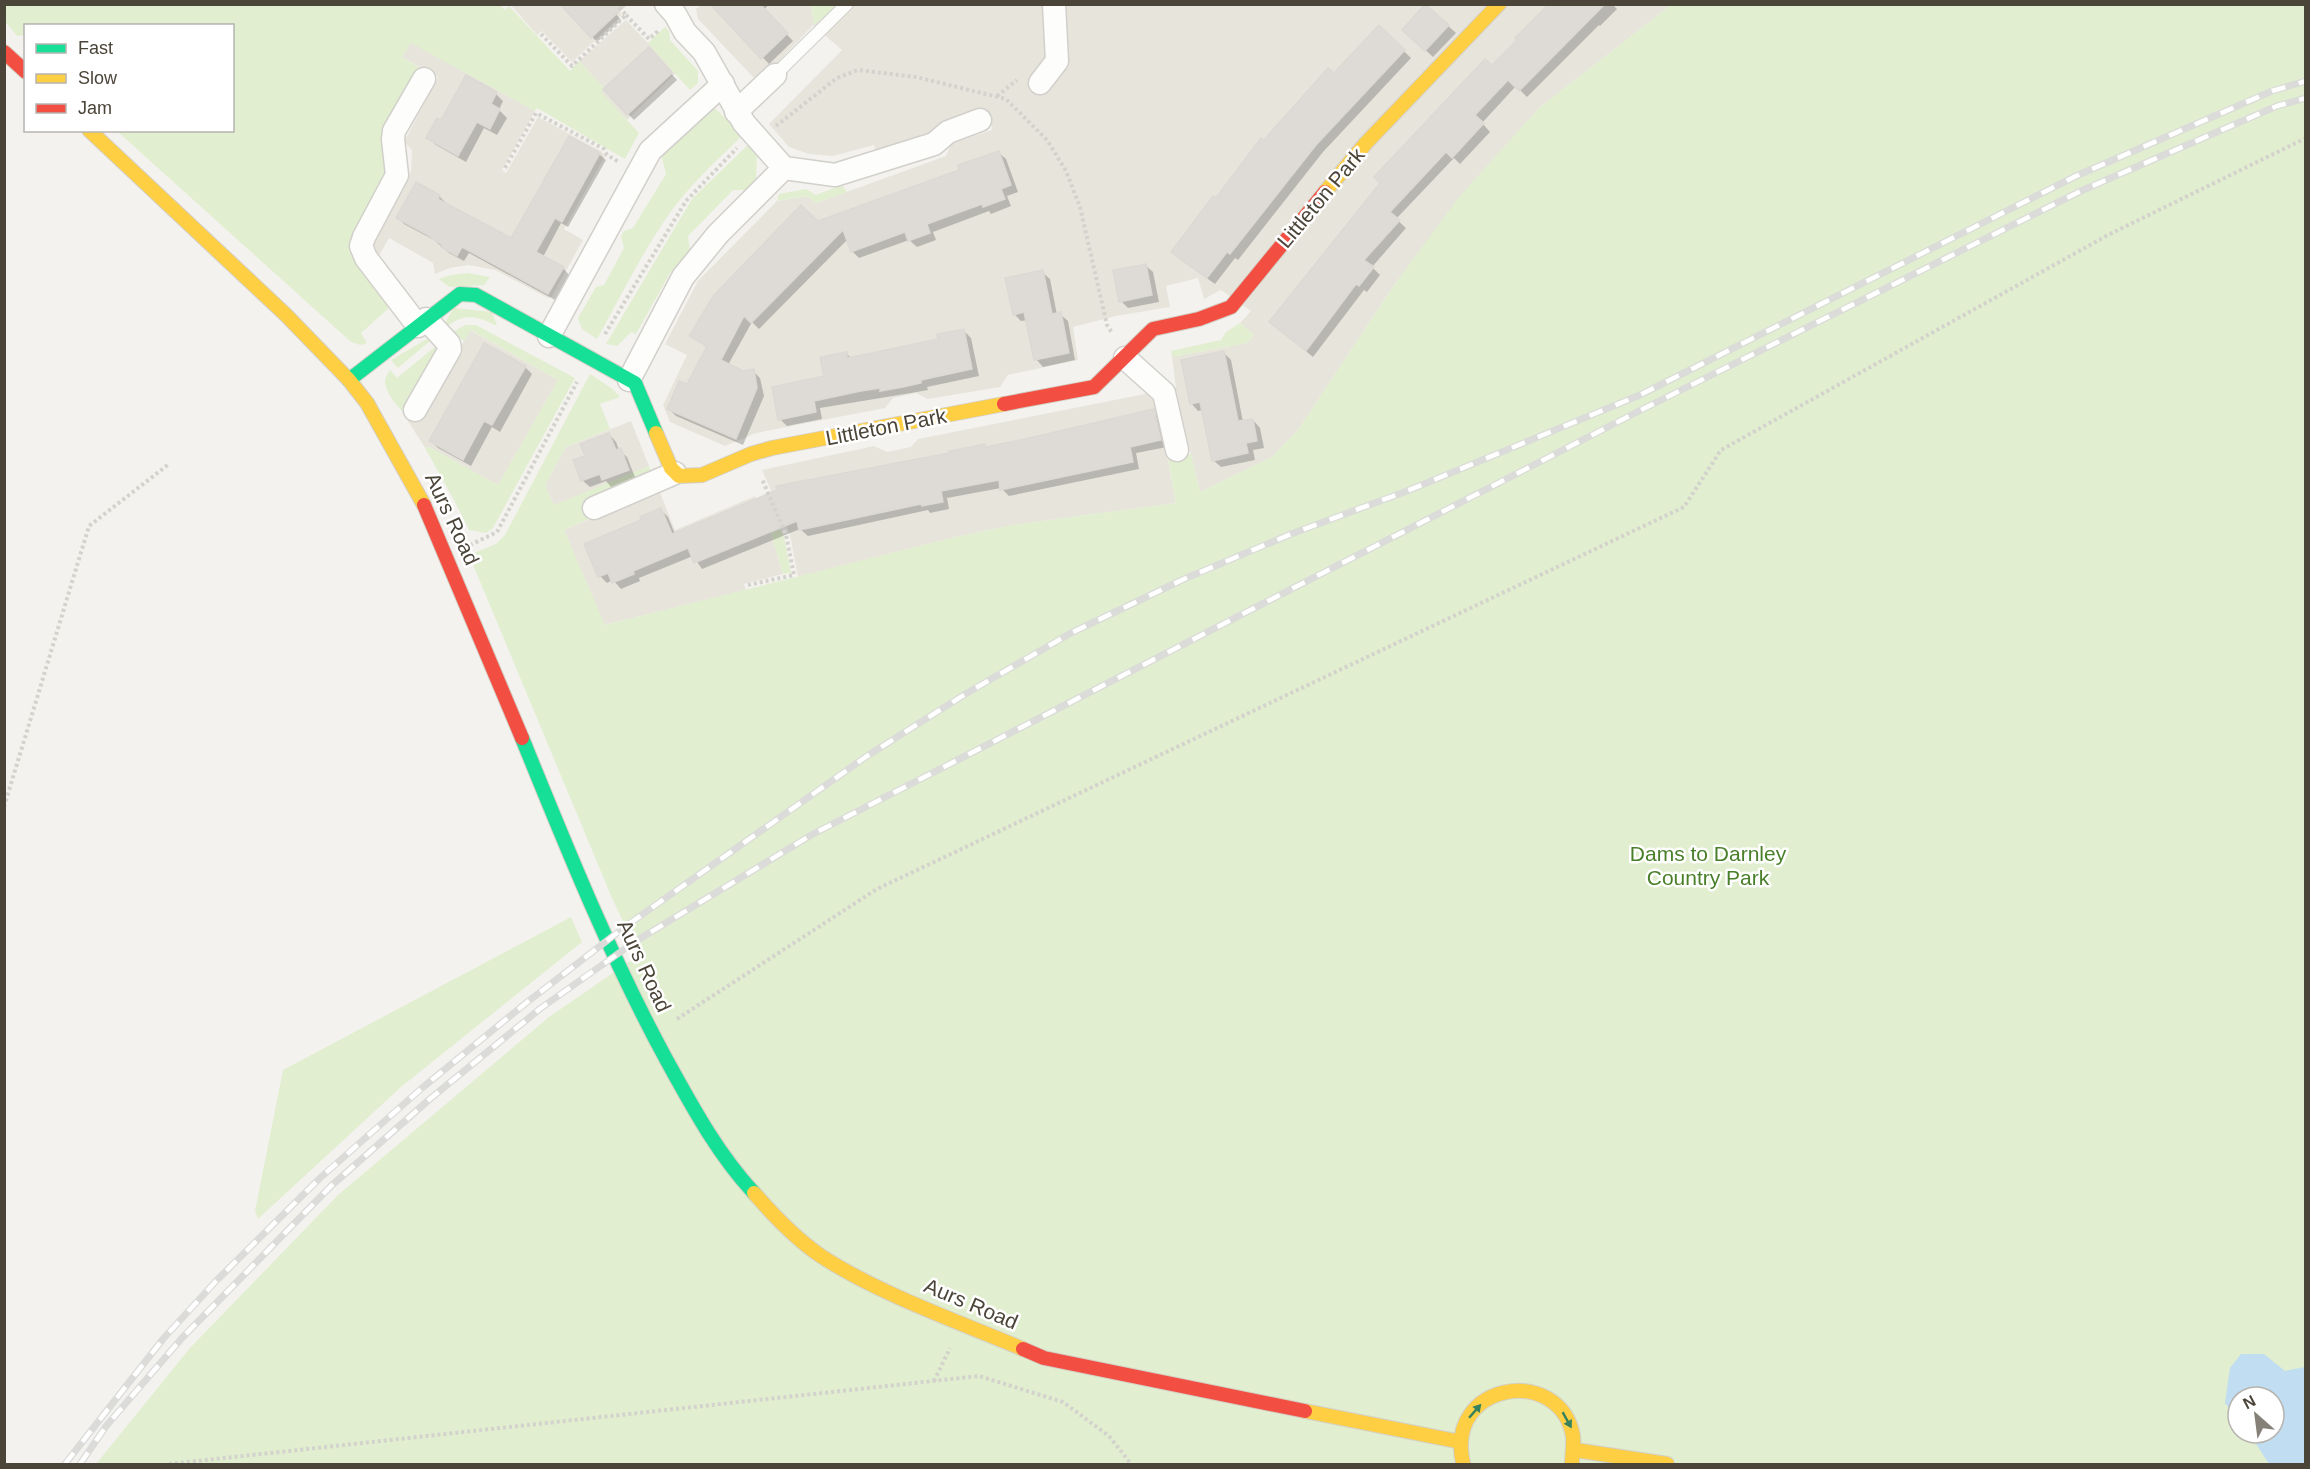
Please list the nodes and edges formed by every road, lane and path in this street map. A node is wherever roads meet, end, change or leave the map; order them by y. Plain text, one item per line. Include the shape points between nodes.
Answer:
1 (616, 4) edge
2 (666, 4) edge
3 (847, 4) edge
4 (1054, 4) edge
5 (1499, 4) edge
6 (541, 34) dead end
7 (4, 52) edge
8 (24, 70) edge
9 (775, 75) joint
10 (424, 79) dead end
11 (1040, 83) dead end
12 (723, 84) junction
13 (736, 112) junction
14 (980, 120) dead end
15 (91, 132) edge
16 (2306, 138) edge
17 (759, 140) junction
18 (506, 168) dead end
19 (784, 168) junction
20 (637, 173) junction
21 (422, 322) junction
22 (549, 336) junction
23 (1125, 358) junction
24 (349, 380) junction
25 (629, 380) junction
26 (415, 410) dead end
27 (1177, 450) dead end
28 (751, 454) junction
29 (169, 464) dead end
30 (675, 473) junction
31 (594, 508) dead end
32 (748, 585) dead end
33 (4, 807) edge
34 (653, 1035) junction
35 (955, 1339) dead end
36 (934, 1381) junction
37 (1461, 1442) junction
38 (1575, 1450) junction
39 (168, 1464) edge
40 (1131, 1464) edge
41 (1464, 1464) edge
42 (1572, 1464) edge
43 (1668, 1464) edge

1 - 6 path via 626,15 572,66
2 - 12 street via 704,52
3 - 9 lane
4 - 11 street via 1057,61
5 - 23 street, Littleton Park via 1366,143 1231,307 1200,319 1153,329
7 - 8 street
9 - 13 street
10 - 21 street via 394,130 397,175 361,246 366,258
12 - 13 street
12 - 20 street via 650,152
13 - 17 street
14 - 19 street via 948,132 933,144 836,175
15 - 24 street, Aurs Road via 286,315
16 - 34 path via 2108,235 1721,450 1684,507 876,889
17 - 19 street
17 - 23 path via 837,78 858,70 916,77 1006,99 1047,140 1066,171 1080,207 1107,325
18 - 20 path via 536,113 604,149 607,155
19 - 25 street via 718,234 683,277
20 - 22 street
21 - 22 street via 460,294 476,295
21 - 24 street
21 - 26 street via 450,349
22 - 25 street
23 - 27 street via 1164,393
23 - 28 street, Littleton Park via 1094,387
24 - 34 street, Aurs Road via 419,493 572,861
25 - 30 street via 635,383
28 - 30 street, Littleton Park via 702,475
28 - 32 path via 786,535 795,575
29 - 33 path via 89,526
30 - 31 street, Littleton Park
34 - 37 street, Aurs Road via 694,1110 749,1188 781,1223 820,1255 850,1273 1044,1358
35 - 36 path
36 - 39 path
36 - 40 path via 980,1376 1063,1402 1109,1436
37 -> 38 street via 1466,1423 1477,1407 1493,1395 1512,1389 1532,1391 1550,1399 1573,1430
37 - 41 street
38 - 42 street
38 - 43 street

